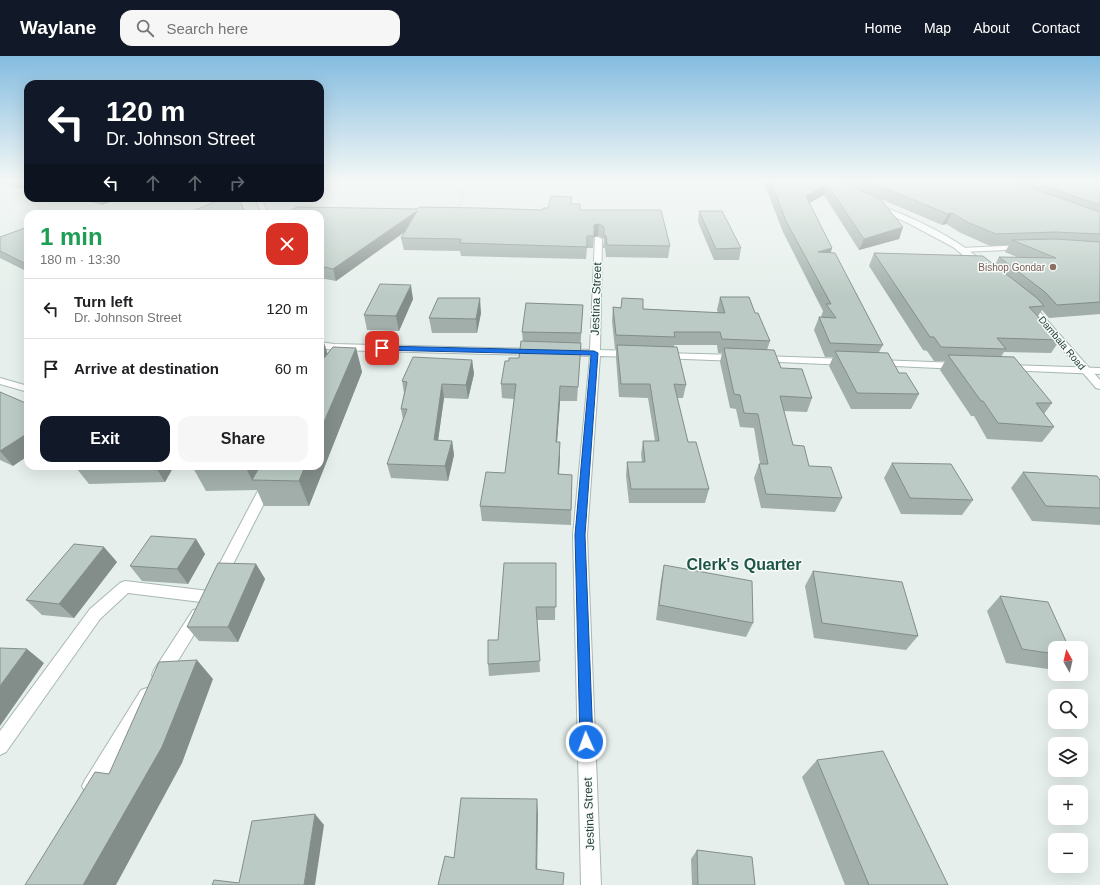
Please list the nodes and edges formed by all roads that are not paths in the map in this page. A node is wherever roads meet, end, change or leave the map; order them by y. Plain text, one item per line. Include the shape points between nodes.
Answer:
1 (905, 219) edge
2 (598, 240) dead end
3 (1032, 247) edge
4 (962, 250) junction
5 (986, 269) edge
6 (1022, 298) edge
7 (324, 346) edge
8 (334, 347) junction
9 (594, 353) junction
10 (344, 357) edge
11 (966, 366) edge
12 (998, 367) edge
13 (1085, 370) junction
14 (1100, 371) edge
15 (0, 381) edge
16 (1100, 386) edge
17 (24, 388) edge
18 (275, 470) edge
19 (209, 597) junction
20 (0, 746) edge
21 (83, 798) edge
22 (591, 885) edge

1 - 4 street
2 - 9 street, Jestina Street
3 - 4 street
4 - 5 street
6 - 13 street, Dambala Road
7 - 8 street
8 - 9 street
8 - 10 street
9 - 11 street
9 - 22 street, Jestina Street via 580,535
12 - 13 street
13 - 14 street
13 - 16 street, Dambala Road
15 - 17 street
18 - 19 street
19 - 20 street via 125,587 96,614
19 - 21 street

